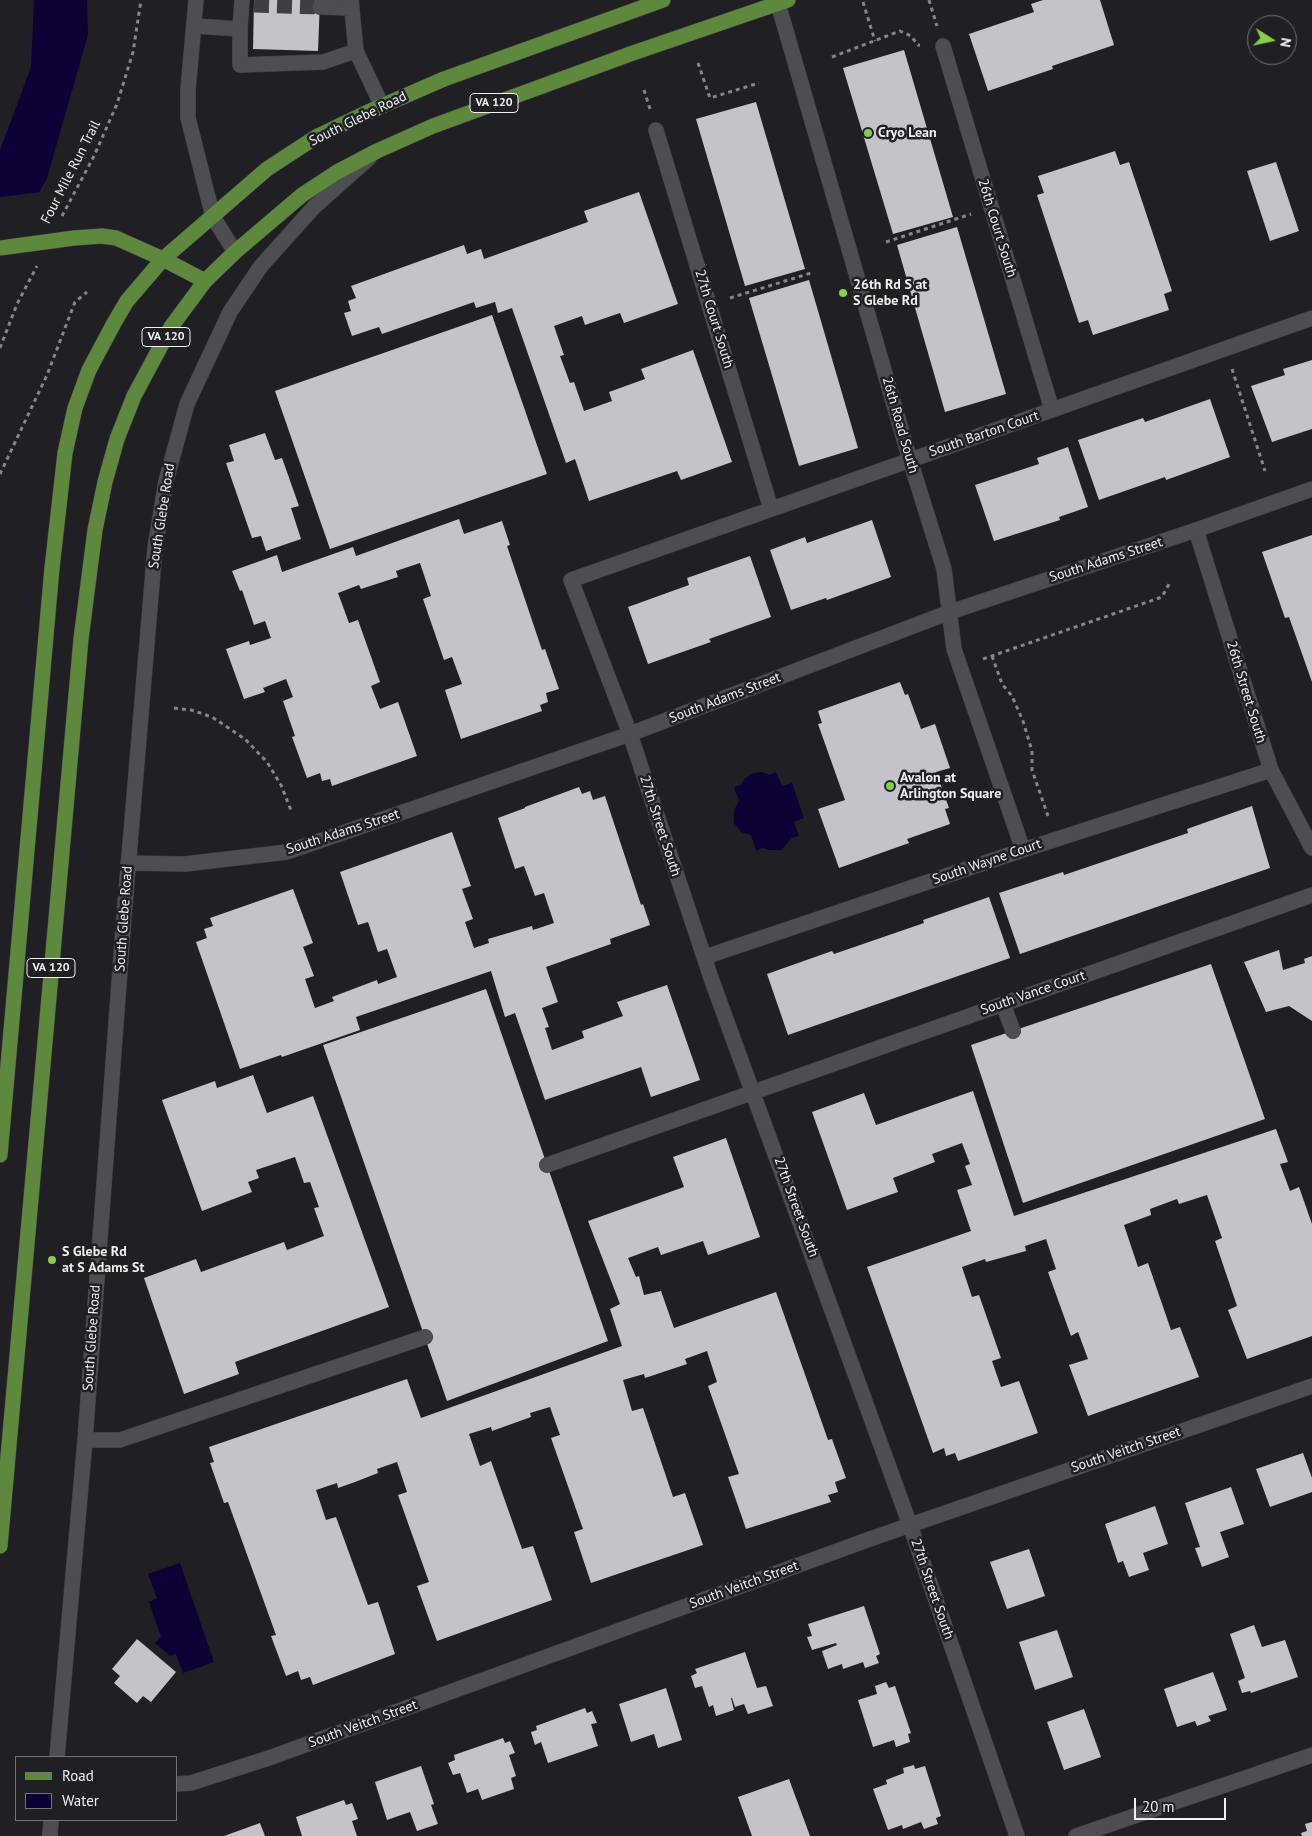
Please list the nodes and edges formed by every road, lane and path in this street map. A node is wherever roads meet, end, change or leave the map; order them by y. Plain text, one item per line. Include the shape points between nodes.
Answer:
1 (142, 0) edge
2 (196, 0) edge
3 (663, 0) edge
4 (781, 1) edge
5 (863, 2) dead end
6 (246, 3) edge
7 (351, 4) edge
8 (320, 7) tunnel mouth
9 (194, 26) junction
10 (240, 29) junction
11 (874, 41) junction
12 (943, 46) joint
13 (356, 51) junction
14 (832, 57) dead end
15 (698, 63) dead end
16 (759, 83) dead end
17 (382, 106) junction
18 (656, 130) dead end
19 (377, 151) junction
20 (991, 208) junction
21 (213, 217) junction
22 (58, 225) dead end
23 (886, 242) dead end
24 (0, 248) edge
25 (234, 252) junction
26 (163, 259) junction
27 (40, 260) dead end
28 (811, 273) dead end
29 (205, 281) junction
30 (87, 292) dead end
31 (709, 304) junction
32 (1312, 318) edge
33 (0, 348) edge
34 (1225, 349) junction
35 (1052, 410) junction
36 (910, 460) junction
37 (1265, 471) dead end
38 (0, 474) edge
39 (1312, 489) edge
40 (771, 509) junction
41 (1196, 530) junction
42 (571, 580) joint
43 (1169, 584) dead end
44 (950, 612) junction
45 (992, 656) junction
46 (983, 659) dead end
47 (174, 708) dead end
48 (630, 734) junction
49 (1271, 770) junction
50 (292, 813) dead end
51 (1048, 816) dead end
52 (1312, 848) edge
53 (1022, 850) junction
54 (128, 862) junction
55 (1312, 895) edge
56 (705, 957) junction
57 (1003, 1004) junction
58 (1012, 1031) dead end
59 (754, 1092) junction
60 (0, 1155) edge
61 (547, 1164) dead end
62 (425, 1337) dead end
63 (1312, 1386) edge
64 (85, 1440) junction
65 (910, 1525) junction
66 (0, 1546) edge
67 (1312, 1755) edge
68 (57, 1756) edge
69 (178, 1784) edge
70 (52, 1821) edge
71 (50, 1836) edge
72 (1017, 1836) edge
73 (1076, 1836) edge

1 - 22 path, Four Mile Run Trail via 133,52 117,104
2 - 9 street
3 - 17 main road, South Glebe Road / VA 120
4 - 19 main road, South Glebe Road / VA 120 via 486,106
4 - 36 street, 26th Road South
5 - 11 path
6 - 10 street
7 - 8 street
7 - 13 street
9 - 10 street
9 - 21 street via 188,118
10 - 13 street via 240,65 322,62
11 - 12 path via 900,32 911,36 918,45
11 - 14 path
12 - 20 street, 26th Court South
13 - 17 street
15 - 16 path via 710,98
17 - 21 main road, South Glebe Road / VA 120 via 316,137 267,169
18 - 31 street, 27th Court South
19 - 25 main road, South Glebe Road / VA 120 via 302,195
19 - 54 street, South Glebe Road via 314,207 261,266 221,328 187,404 166,481 155,548
20 - 23 path
20 - 35 street, 26th Court South
21 - 25 street
21 - 26 main road, South Glebe Road / VA 120
24 - 26 main road, bridge via 102,236 116,238
25 - 29 main road, South Glebe Road / VA 120
26 - 29 main road
26 - 60 main road, South Glebe Road / VA 120 via 127,301 89,370 75,408 65,453
27 - 33 path via 17,304
28 - 31 path
29 - 66 main road, South Glebe Road / VA 120 via 172,327 134,396 117,439 95,530 81,639
30 - 38 path via 75,302 47,375
31 - 40 street, 27th Court South
32 - 34 street, South Barton Court
34 - 35 street, South Barton Court
34 - 37 path
35 - 36 street, South Barton Court
36 - 40 street, South Barton Court
36 - 44 street, 26th Road South via 944,569
39 - 41 street, South Adams Street
40 - 42 street, South Barton Court
41 - 44 street, South Adams Street
41 - 49 street, 26th Street South
42 - 48 street, 27th Street South
43 - 45 path via 1162,596
44 - 48 street, South Adams Street
44 - 53 street, 26th Road South via 954,649
45 - 46 path
45 - 51 path via 1002,684 1012,696 1023,721 1032,751 1032,770
47 - 50 path via 212,716 245,739 267,762
48 - 54 street, South Adams Street via 287,852 185,864
48 - 56 street, 27th Street South
49 - 52 street, 26th Street South
49 - 53 street, South Wayne Court
53 - 56 street, South Wayne Court
54 - 64 street, South Glebe Road
55 - 57 street, South Vance Court
56 - 59 street, 27th Street South
57 - 58 street
57 - 59 street, South Vance Court
59 - 61 street, South Vance Court
59 - 65 street, 27th Street South
62 - 64 street via 120,1440
63 - 65 street, South Veitch Street
64 - 68 street, South Glebe Road
65 - 69 street, South Veitch Street via 269,1758 191,1783
65 - 72 street, 27th Street South
67 - 73 street
70 - 71 street

